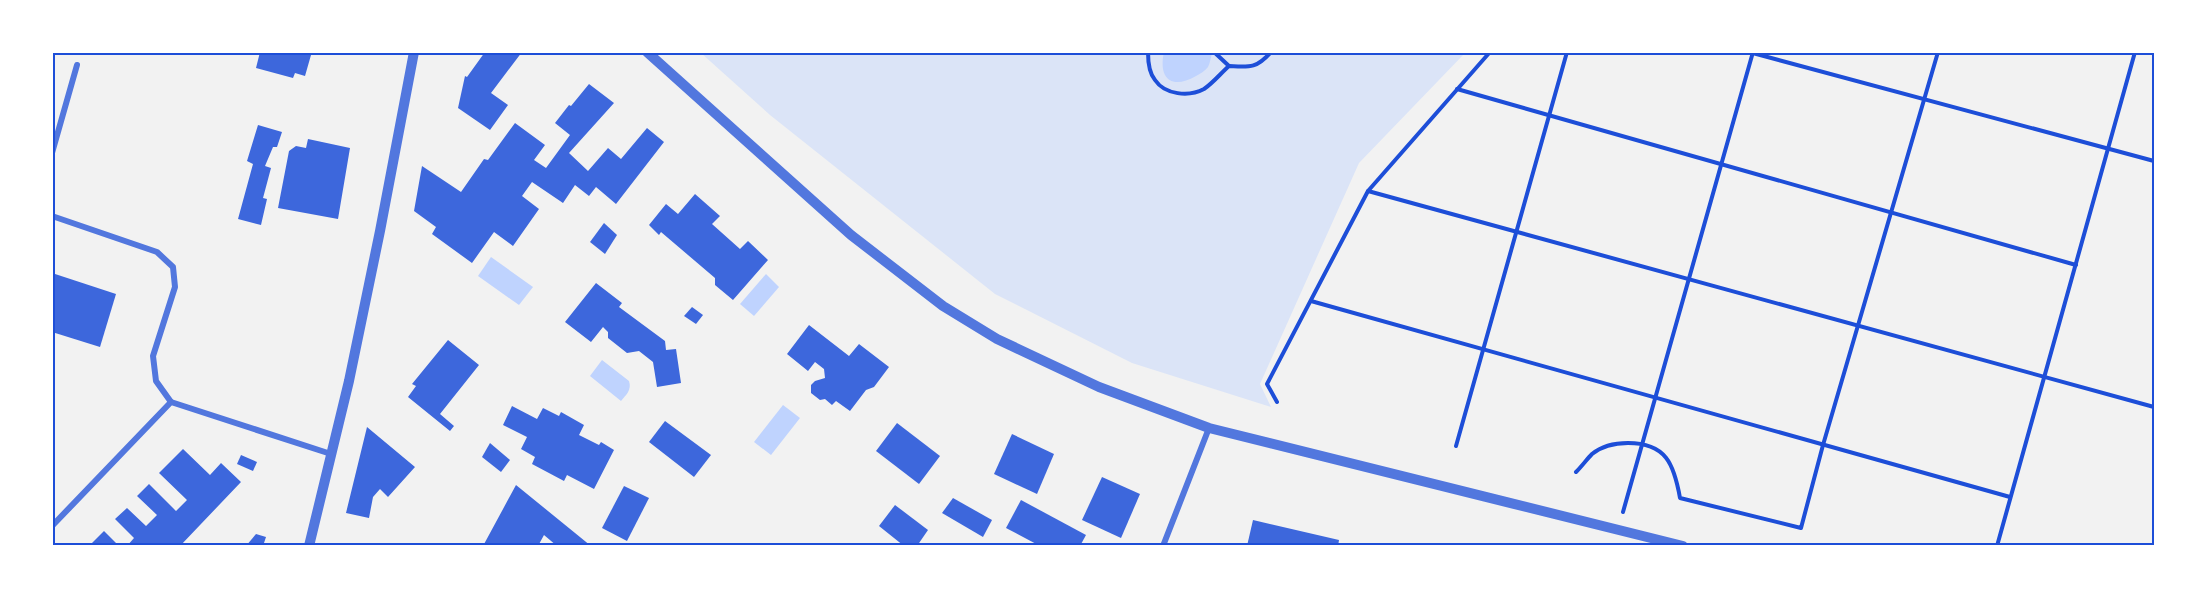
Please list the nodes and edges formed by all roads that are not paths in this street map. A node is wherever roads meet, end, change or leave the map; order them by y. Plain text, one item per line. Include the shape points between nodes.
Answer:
1 (414, 52) edge
2 (647, 52) edge
3 (77, 65) dead end
4 (52, 153) edge
5 (52, 216) edge
6 (171, 402) junction
7 (1209, 428) junction
8 (331, 454) junction
9 (52, 526) edge
10 (309, 546) edge
11 (1163, 546) edge
12 (1683, 546) edge

1 - 8 street via 381,231
2 - 7 street via 852,235 943,306 997,339 1099,387
3 - 4 street
5 - 6 street via 157,252 173,267 175,287 153,356 156,381
6 - 8 street
6 - 9 street
7 - 11 street
7 - 12 street
8 - 10 street

